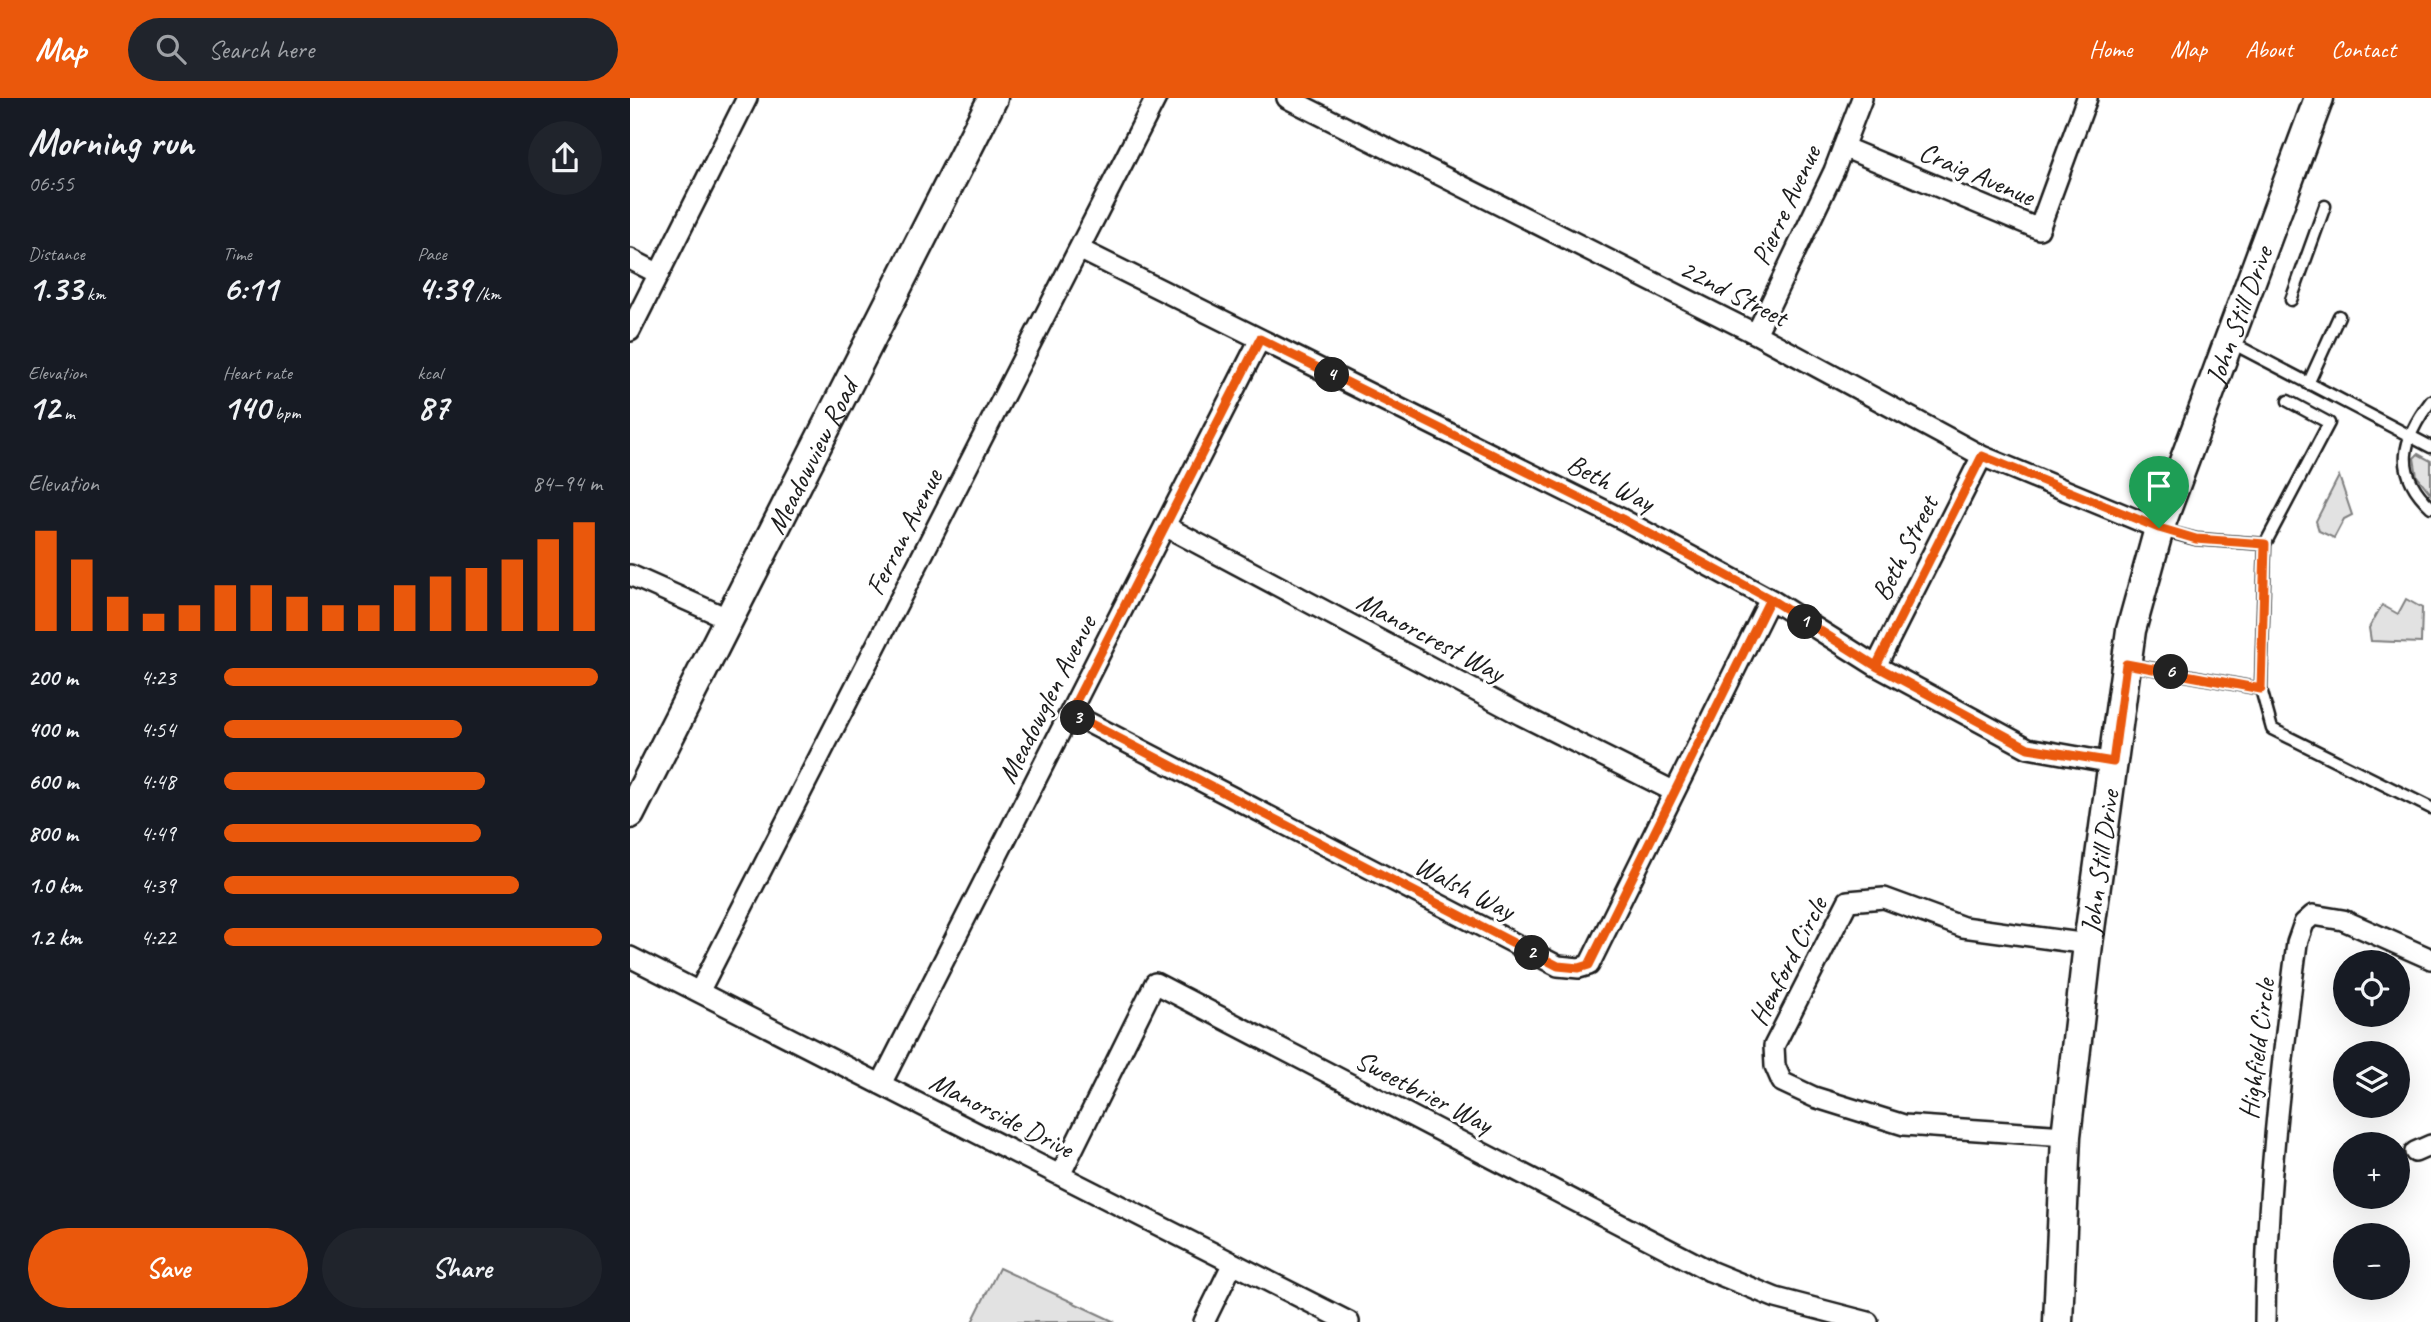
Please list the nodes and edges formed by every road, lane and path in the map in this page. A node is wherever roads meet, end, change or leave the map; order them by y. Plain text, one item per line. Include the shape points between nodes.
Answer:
1 (747, 98) edge
2 (993, 98) edge
3 (1156, 98) edge
4 (1287, 98) edge
5 (1862, 98) edge
6 (2087, 98) edge
7 (2319, 98) edge
8 (1843, 147) junction
9 (2325, 206) dead end
10 (1079, 249) junction
11 (630, 259) edge
12 (659, 274) junction
13 (2291, 300) dead end
14 (2339, 316) dead end
15 (630, 331) edge
16 (1756, 334) junction
17 (1260, 339) junction
18 (2228, 342) junction
19 (2308, 384) junction
20 (2288, 401) dead end
21 (2431, 401) edge
22 (2410, 436) junction
23 (2431, 447) edge
24 (1982, 456) junction
25 (2431, 507) edge
26 (1165, 526) junction
27 (2159, 528) junction
28 (2265, 544) junction
29 (630, 575) edge
30 (1770, 599) junction
31 (729, 619) junction
32 (2126, 664) junction
33 (1876, 666) junction
34 (2261, 689) junction
35 (1070, 713) junction
36 (2113, 762) junction
37 (1673, 791) junction
38 (2431, 808) edge
39 (630, 814) edge
40 (2088, 944) junction
41 (630, 957) edge
42 (2431, 959) edge
43 (699, 992) junction
44 (881, 1084) junction
45 (2066, 1136) junction
46 (1059, 1175) junction
47 (1233, 1263) junction
48 (1204, 1322) edge
49 (1349, 1322) edge
50 (1868, 1322) edge
51 (2058, 1322) edge
52 (2265, 1322) edge

1 - 12 street
2 - 31 street, Meadowview Road
3 - 10 street, Ferran Avenue
4 - 16 street, 22nd Street
5 - 8 street, Pierre Avenue
6 - 8 street, Craig Avenue via 2039,229
7 - 18 street, John Still Drive
8 - 16 street, Pierre Avenue
9 - 13 lane
10 - 17 street, Beth Way
10 - 43 street, Ferran Avenue
11 - 12 street
12 - 15 street
14 - 19 lane
16 - 24 street, 22nd Street
17 - 26 street, Meadowglen Avenue
17 - 30 street, Beth Way via 1622,519
18 - 19 lane
18 - 27 street, John Still Drive
19 - 22 lane
20 - 28 lane via 2329,423
21 - 22 lane
22 - 23 lane
22 - 25 lane via 2405,464 2408,477
24 - 27 street, 22nd Street
24 - 33 street, Beth Street
26 - 35 street, Meadowglen Avenue
26 - 37 street, Manorcrest Way
27 - 28 lane via 2196,539
27 - 32 street, John Still Drive via 2138,598
28 - 34 lane
29 - 31 street
30 - 33 street, Beth Way
30 - 37 street, Walsh Way
31 - 39 street, Meadowview Road
32 - 34 lane
32 - 36 street, John Still Drive
33 - 36 street, Beth Way via 2028,748
34 - 38 lane via 2272,729
35 - 37 street, Walsh Way via 1558,966 1589,965
35 - 44 street, Meadowglen Avenue
36 - 40 street, John Still Drive
40 - 45 street, John Still Drive
40 - 45 street, Hemford Circle via 1963,927 1884,898 1848,901 1774,1046 1774,1066 1782,1082 1873,1116 1905,1125
41 - 43 street, Manorside Drive
42 - 52 street, Highfield Circle via 2343,920 2313,915 2304,923 2297,943 2277,1104
43 - 44 street, Manorside Drive
44 - 46 street, Manorside Drive
45 - 51 street, John Still Drive
46 - 47 street, Manorside Drive
46 - 50 street, Sweetbrier Way via 1155,983 1710,1271 1776,1298
47 - 48 street
47 - 49 street, Manorside Drive

